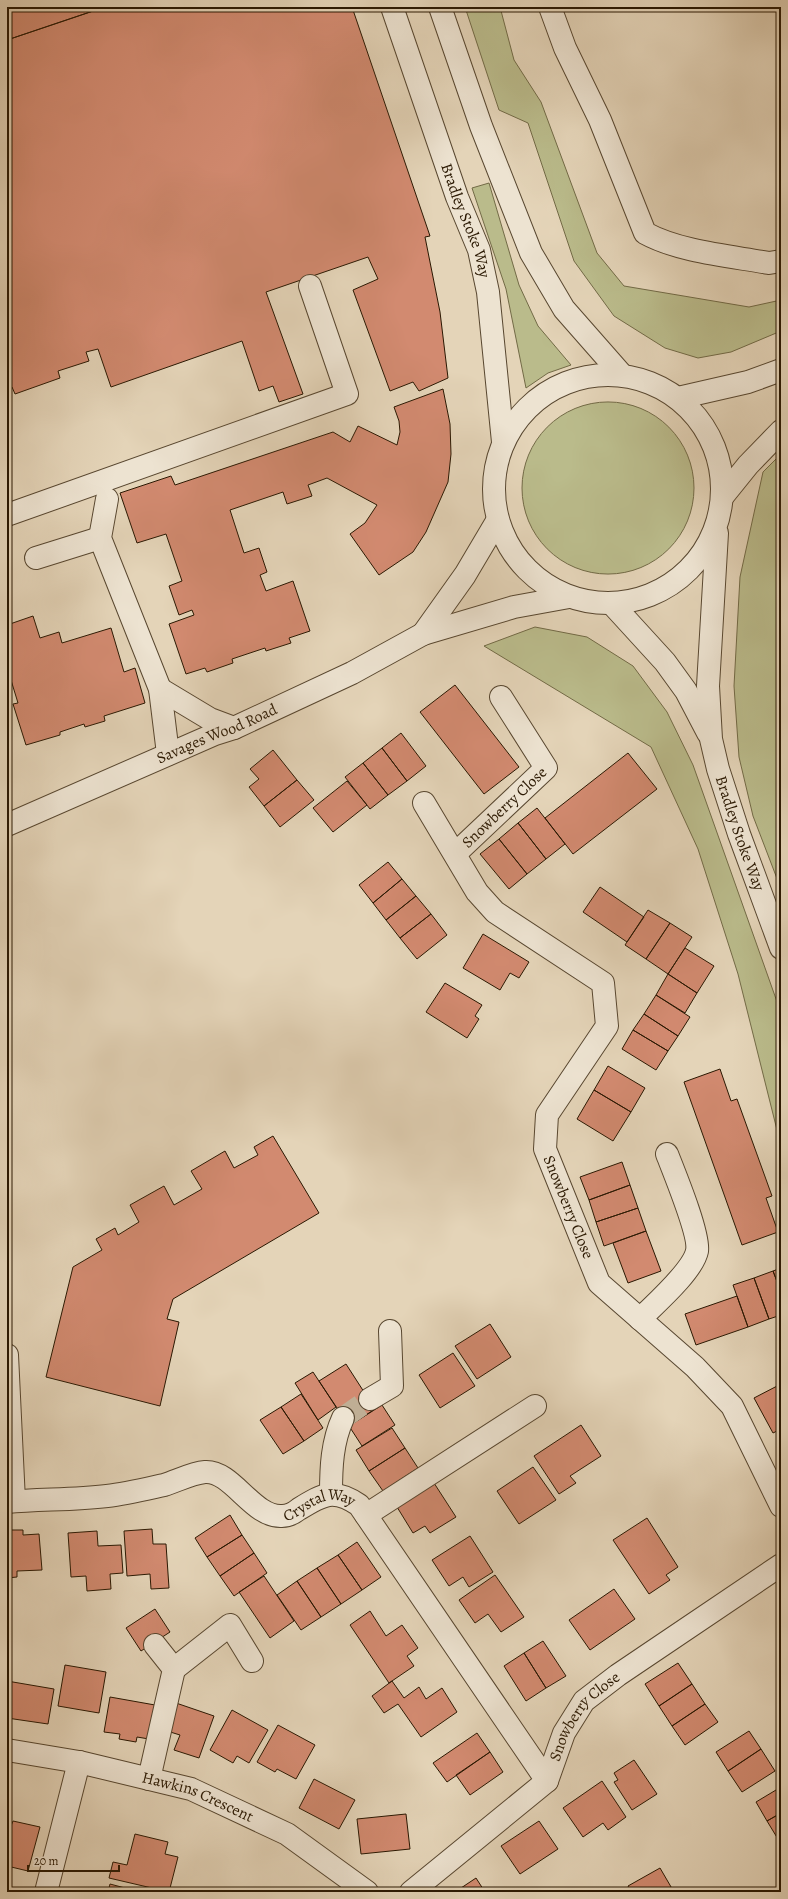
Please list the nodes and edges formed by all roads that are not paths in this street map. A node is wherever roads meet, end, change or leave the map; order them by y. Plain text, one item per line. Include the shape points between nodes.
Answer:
1 (392, 7) edge
2 (440, 7) edge
3 (550, 7) edge
4 (781, 261) edge
5 (310, 286) dead end
6 (781, 370) edge
7 (622, 375) junction
8 (678, 398) junction
9 (781, 431) edge
10 (503, 442) junction
11 (723, 496) junction
12 (107, 499) dead end
13 (7, 515) edge
14 (497, 522) junction
15 (717, 526) junction
16 (100, 538) junction
17 (36, 558) dead end
18 (569, 597) junction
19 (612, 604) junction
20 (423, 634) junction
21 (160, 689) junction
22 (502, 697) dead end
23 (234, 728) junction
24 (711, 739) junction
25 (168, 754) junction
26 (424, 803) dead end
27 (7, 825) edge
28 (455, 854) junction
29 (781, 948) edge
30 (667, 1154) dead end
31 (640, 1319) junction
32 (390, 1331) dead end
33 (7, 1355) edge
34 (370, 1399) tunnel mouth
35 (535, 1406) dead end
36 (343, 1418) tunnel mouth
37 (9, 1426) edge
38 (332, 1494) junction
39 (11, 1501) edge
40 (781, 1506) edge
41 (366, 1515) junction
42 (781, 1564) edge
43 (154, 1645) dead end
44 (252, 1660) dead end
45 (174, 1669) junction
46 (7, 1750) edge
47 (79, 1762) junction
48 (149, 1779) junction
49 (547, 1781) junction
50 (46, 1892) edge
51 (367, 1892) edge
52 (411, 1892) edge

1 - 10 street, Bradley Stoke Way via 479,250 488,292
2 - 7 street via 481,126 531,253 564,309
3 - 4 street via 565,48 600,120 645,233 657,240 687,248 769,263
5 - 13 street via 347,394
6 - 8 street via 748,382
7 - 8 street via 651,383
7 - 10 street via 585,376 552,389 523,412
8 - 11 street via 698,417 713,441 722,468
9 - 11 street
10 - 14 street via 495,468 493,495
11 - 15 street
12 - 16 street
14 - 18 street via 517,560 549,588
14 - 20 street, Savages Wood Road via 465,575
15 - 19 street via 704,552 685,575 660,592 636,601
15 - 24 street, Bradley Stoke Way via 708,686
16 - 17 street
16 - 21 street
18 - 19 street
18 - 20 street, Savages Wood Road via 514,607
19 - 24 street, Bradley Stoke Way via 666,662 686,691
20 - 23 street, Savages Wood Road via 352,673
21 - 23 street via 210,719
21 - 25 street
22 - 28 street, Snowberry Close via 546,768
23 - 25 street, Savages Wood Road
24 - 29 street, Bradley Stoke Way via 739,834
25 - 27 street, Savages Wood Road
26 - 28 street, Snowberry Close
28 - 31 street, Snowberry Close via 477,892 495,912 603,983 607,1026 547,1115 545,1149 599,1283
30 - 31 street via 696,1234 697,1250 692,1262 676,1283
31 - 40 street, Snowberry Close via 695,1367 732,1406
32 - 34 street via 392,1386
33 - 37 street
35 - 41 street
36 - 38 street via 336,1432 332,1455
37 - 39 street
38 - 39 street, Crystal Way via 317,1498 291,1514 274,1515 247,1499 220,1476 205,1472 164,1485 107,1496
38 - 41 street, Crystal Way via 347,1496 359,1505
41 - 49 street, Crystal Way
42 - 49 street, Snowberry Close via 584,1701 564,1733
43 - 45 street
44 - 45 street via 230,1625
45 - 48 street
46 - 47 street, Hawkins Crescent
47 - 48 street, Hawkins Crescent
47 - 50 street
48 - 51 street, Hawkins Crescent via 191,1789 287,1834
49 - 52 street, Snowberry Close

